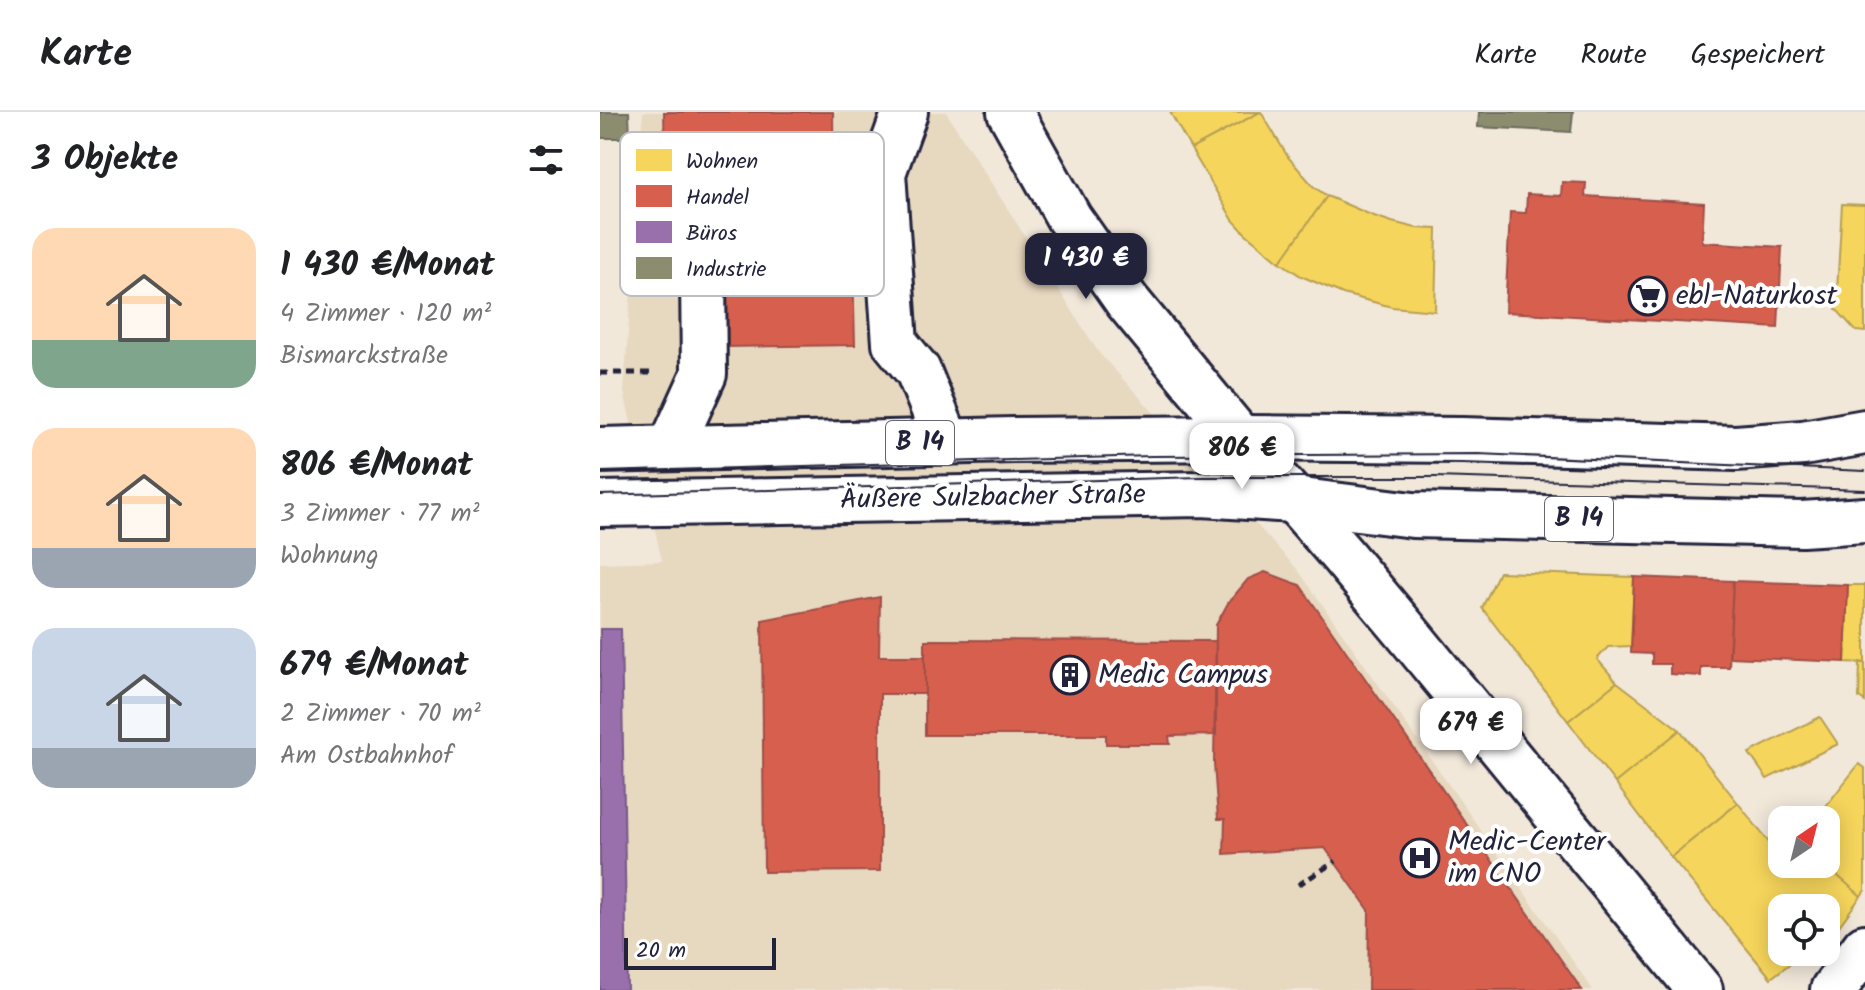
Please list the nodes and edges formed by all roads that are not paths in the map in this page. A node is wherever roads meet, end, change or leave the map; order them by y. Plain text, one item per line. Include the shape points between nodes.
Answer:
1 (905, 112) edge
2 (1010, 112) edge
3 (884, 170) edge
4 (703, 296) edge
5 (882, 296) edge
6 (1865, 432) edge
7 (1240, 438) junction
8 (947, 442) junction
9 (671, 447) junction
10 (600, 450) edge
11 (1294, 500) junction
12 (600, 504) edge
13 (1865, 520) edge
14 (1865, 947) edge
15 (1700, 990) edge
16 (1833, 990) edge

1 - 3 main road
2 - 7 main road via 1069,218 1127,301
4 - 9 main road via 704,374
5 - 8 main road via 895,343 918,371
6 - 7 main road, Äußere Sulzbacher Straße / B 14 via 1736,448
7 - 8 main road, Äußere Sulzbacher Straße / B 14
7 - 11 main road
8 - 9 main road, Äußere Sulzbacher Straße / B 14
9 - 10 main road, Äußere Sulzbacher Straße / B 14
11 - 12 main road, Äußere Sulzbacher Straße / B 14 via 1202,494
11 - 13 main road, Äußere Sulzbacher Straße / B 14 via 1433,516 1802,524
11 - 15 main road
14 - 16 main road

